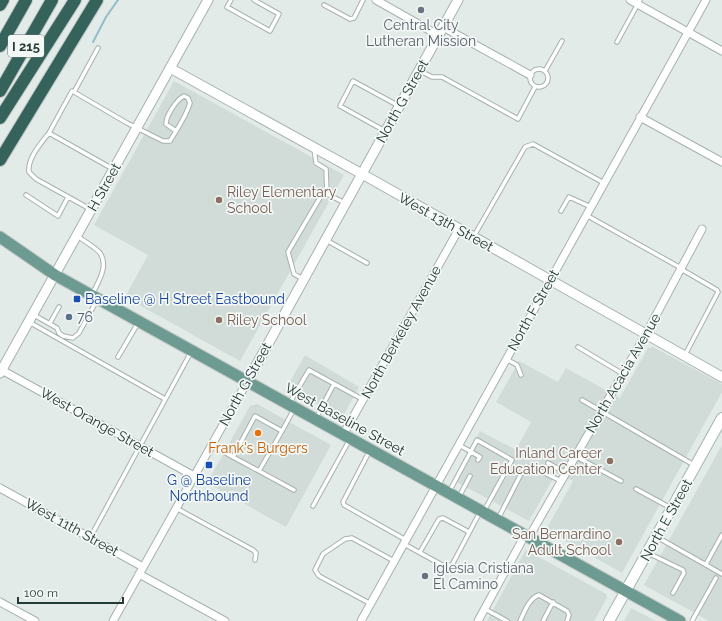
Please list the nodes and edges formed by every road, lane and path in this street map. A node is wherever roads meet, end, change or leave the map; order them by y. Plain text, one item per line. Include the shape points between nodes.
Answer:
1 (3, 0) edge
2 (26, 0) edge
3 (52, 0) edge
4 (75, 0) edge
5 (97, 0) edge
6 (208, 0) edge
7 (231, 0) edge
8 (254, 0) edge
9 (363, 0) edge
10 (376, 0) edge
11 (458, 0) edge
12 (630, 0) edge
13 (706, 0) edge
14 (638, 2) edge
15 (0, 5) edge
16 (324, 5) dead end
17 (441, 31) junction
18 (688, 32) junction
19 (562, 41) dead end
20 (617, 42) dead end
21 (0, 46) edge
22 (98, 48) dead end
23 (722, 51) edge
24 (170, 68) junction
25 (419, 70) junction
26 (545, 71) junction
27 (530, 74) junction
28 (535, 87) junction
29 (0, 91) edge
30 (74, 92) junction
31 (399, 106) junction
32 (640, 117) junction
33 (0, 118) edge
34 (137, 128) junction
35 (176, 131) junction
36 (385, 131) junction
37 (49, 133) junction
38 (313, 147) junction
39 (0, 160) edge
40 (722, 162) edge
41 (114, 170) junction
42 (361, 174) junction
43 (604, 183) junction
44 (327, 194) junction
45 (26, 195) dead end
46 (68, 197) junction
47 (345, 204) junction
48 (591, 207) junction
49 (91, 210) junction
50 (561, 212) dead end
51 (586, 215) junction
52 (459, 229) junction
53 (702, 229) dead end
54 (77, 236) junction
55 (0, 237) edge
56 (474, 237) junction
57 (325, 239) junction
58 (367, 263) dead end
59 (681, 269) junction
60 (55, 275) junction
61 (303, 279) junction
62 (550, 280) junction
63 (95, 297) junction
64 (59, 307) dead end
65 (31, 318) junction
66 (139, 322) junction
67 (50, 323) junction
68 (646, 334) junction
69 (578, 347) dead end
70 (192, 351) junction
71 (685, 356) junction
72 (118, 357) dead end
73 (506, 359) junction
74 (1, 370) edge
75 (623, 374) junction
76 (521, 375) dead end
77 (722, 377) edge
78 (247, 382) junction
79 (334, 384) junction
80 (165, 400) junction
81 (363, 400) junction
82 (582, 400) dead end
83 (292, 406) junction
84 (602, 410) junction
85 (722, 418) edge
86 (316, 419) junction
87 (282, 431) junction
88 (347, 437) junction
89 (212, 445) junction
90 (459, 445) junction
91 (140, 446) junction
92 (371, 450) junction
93 (471, 452) junction
94 (233, 456) junction
95 (576, 456) junction
96 (478, 460) dead end
97 (548, 463) dead end
98 (696, 466) junction
99 (259, 471) junction
100 (566, 473) junction
101 (194, 476) junction
102 (470, 476) dead end
103 (561, 481) junction
104 (621, 481) dead end
105 (436, 486) junction
106 (0, 488) edge
107 (636, 489) dead end
108 (294, 490) dead end
109 (453, 496) junction
110 (313, 506) dead end
111 (176, 508) junction
112 (672, 508) junction
113 (482, 512) junction
114 (497, 520) junction
115 (469, 532) junction
116 (722, 535) edge
117 (527, 536) junction
118 (656, 537) junction
119 (90, 538) junction
120 (405, 542) junction
121 (420, 552) junction
122 (648, 552) junction
123 (255, 560) dead end
124 (394, 562) junction
125 (706, 564) junction
126 (143, 567) junction
127 (139, 574) junction
128 (722, 574) edge
129 (716, 578) dead end
130 (626, 591) junction
131 (673, 593) dead end
132 (0, 602) edge
133 (553, 602) junction
134 (370, 604) junction
135 (484, 609) junction
136 (35, 621) edge
137 (113, 621) edge
138 (224, 621) edge
139 (361, 621) edge
140 (478, 621) edge
141 (507, 621) edge
142 (520, 621) edge
143 (543, 621) edge
144 (567, 621) edge
145 (609, 621) edge
146 (680, 621) edge
147 (692, 621) edge

1 - 15 highway
2 - 21 highway, I 215
3 - 29 highway, I 215
4 - 33 highway
5 - 39 highway
6 - 24 street, H Street
7 - 8 lane via 227,8 270,31 279,14
9 - 16 lane via 354,18 350,19
10 - 17 street
11 - 17 street, North G Street
12 - 14 street
13 - 18 street, North F Street
14 - 18 street
14 - 20 lane
17 - 25 street, North G Street
17 - 27 street
18 - 23 street
18 - 32 street, North F Street
19 - 26 lane
22 - 30 lane
24 - 34 street, H Street
24 - 38 street, West 13th Street
25 - 28 lane via 432,77 442,77 518,119
25 - 31 street, North G Street
26 - 27 lane via 536,69
26 - 28 lane via 547,83
27 - 28 lane via 530,82
30 - 34 lane
30 - 37 lane via 72,91
31 - 36 street, North G Street
31 - 36 lane via 353,81 340,106
32 - 40 street
32 - 43 street, North F Street
34 - 35 lane via 163,141 170,141
34 - 41 street, H Street
35 - 35 lane via 166,124 166,119 184,96 190,104
36 - 42 street, North G Street
37 - 41 lane
37 - 46 lane via 29,164 29,172 36,179
38 - 42 street, West 13th Street
38 - 44 lane via 316,163 326,169
41 - 49 street, H Street
42 - 47 street, North G Street
42 - 52 street, West 13th Street
43 - 48 street, North F Street
43 - 56 lane via 532,144 525,146
44 - 47 lane
44 - 61 lane via 321,196 288,252 294,274
45 - 46 lane via 58,216
46 - 49 lane
47 - 57 street, North G Street
48 - 50 lane via 569,197
48 - 51 street, North F Street
49 - 54 street, H Street
51 - 59 lane
51 - 62 street, North F Street
52 - 56 street, West 13th Street
52 - 81 street, North Berkeley Avenue
53 - 59 street, North Acacia Avenue
54 - 60 street, H Street
54 - 63 lane via 100,253 103,262 104,268
55 - 60 main road, West Baseline Street
56 - 62 street, West 13th Street
57 - 58 lane
57 - 61 street, North G Street
59 - 68 street, North Acacia Avenue
59 - 71 lane via 718,292
60 - 63 main road, West Baseline Street
60 - 65 street, H Street
61 - 78 street, North G Street
62 - 68 street, West 13th Street
62 - 73 street, North F Street
63 - 66 main road, West Baseline Street
63 - 67 lane via 79,333 73,338 63,336
64 - 67 lane
65 - 67 lane
65 - 74 street, H Street
65 - 80 lane via 92,359
66 - 70 main road, West Baseline Street
66 - 72 lane
68 - 71 street, West 13th Street
68 - 75 street, North Acacia Avenue
69 - 75 lane
70 - 78 main road, West Baseline Street
70 - 80 lane
71 - 77 street, West 13th Street
73 - 76 lane via 517,365
73 - 90 street, North F Street
74 - 91 street, West Orange Street
75 - 84 street, North Acacia Avenue
78 - 83 main road, West Baseline Street
78 - 89 street, North G Street
79 - 81 lane
79 - 83 lane via 308,371
79 - 86 lane
80 - 91 lane
81 - 88 street, North Berkeley Avenue
82 - 84 lane
83 - 86 main road, West Baseline Street
83 - 87 lane
84 - 95 street, North Acacia Avenue
84 - 98 lane
85 - 98 main road, North E Street
86 - 88 main road, West Baseline Street
87 - 94 lane via 255,416
87 - 99 lane
88 - 92 main road, West Baseline Street
88 - 110 lane
89 - 94 lane
89 - 101 street, North G Street
90 - 93 lane
90 - 105 street, North F Street
91 - 101 street, West Orange Street
91 - 119 lane
92 - 105 main road, West Baseline Street
92 - 120 lane via 344,505
93 - 96 lane via 480,457
93 - 109 lane
93 - 113 lane via 477,440 512,460
94 - 99 lane
95 - 100 street, North Acacia Avenue
95 - 104 lane
97 - 100 lane
98 - 112 main road, North E Street
99 - 108 lane
100 - 103 street, North Acacia Avenue
101 - 111 street, North G Street
102 - 109 lane
103 - 114 lane via 532,467 524,468
103 - 117 street, North Acacia Avenue
105 - 109 main road, West Baseline Street
105 - 120 street, North F Street
106 - 119 street, West 11th Street
107 - 112 lane
109 - 113 main road, West Baseline Street
111 - 123 lane via 253,550 256,554
111 - 126 street, North G Street
112 - 118 main road, North E Street
113 - 114 main road, West Baseline Street
113 - 115 lane
114 - 117 main road, West Baseline Street
115 - 121 lane via 443,518 439,519
115 - 121 lane via 452,565 444,566
116 - 125 lane
117 - 130 main road, West Baseline Street
117 - 135 street, North Acacia Avenue
118 - 122 main road, North E Street
118 - 125 lane
119 - 126 street, West 11th Street
120 - 121 lane
120 - 124 street, North F Street
122 - 130 main road, North E Street
122 - 131 lane via 683,570 684,573
124 - 134 street, North F Street
124 - 134 lane via 352,538 345,539 323,554 315,570 319,576
125 - 128 lane
126 - 127 street, North G Street
127 - 137 street, North G Street
127 - 138 street
129 - 147 lane
130 - 145 main road, North E Street
130 - 146 main road, West Baseline Street
132 - 136 street
133 - 142 lane via 539,595 534,597
133 - 143 lane
133 - 144 lane via 567,611
134 - 139 street, North F Street
135 - 140 street, North Acacia Avenue
135 - 141 lane

